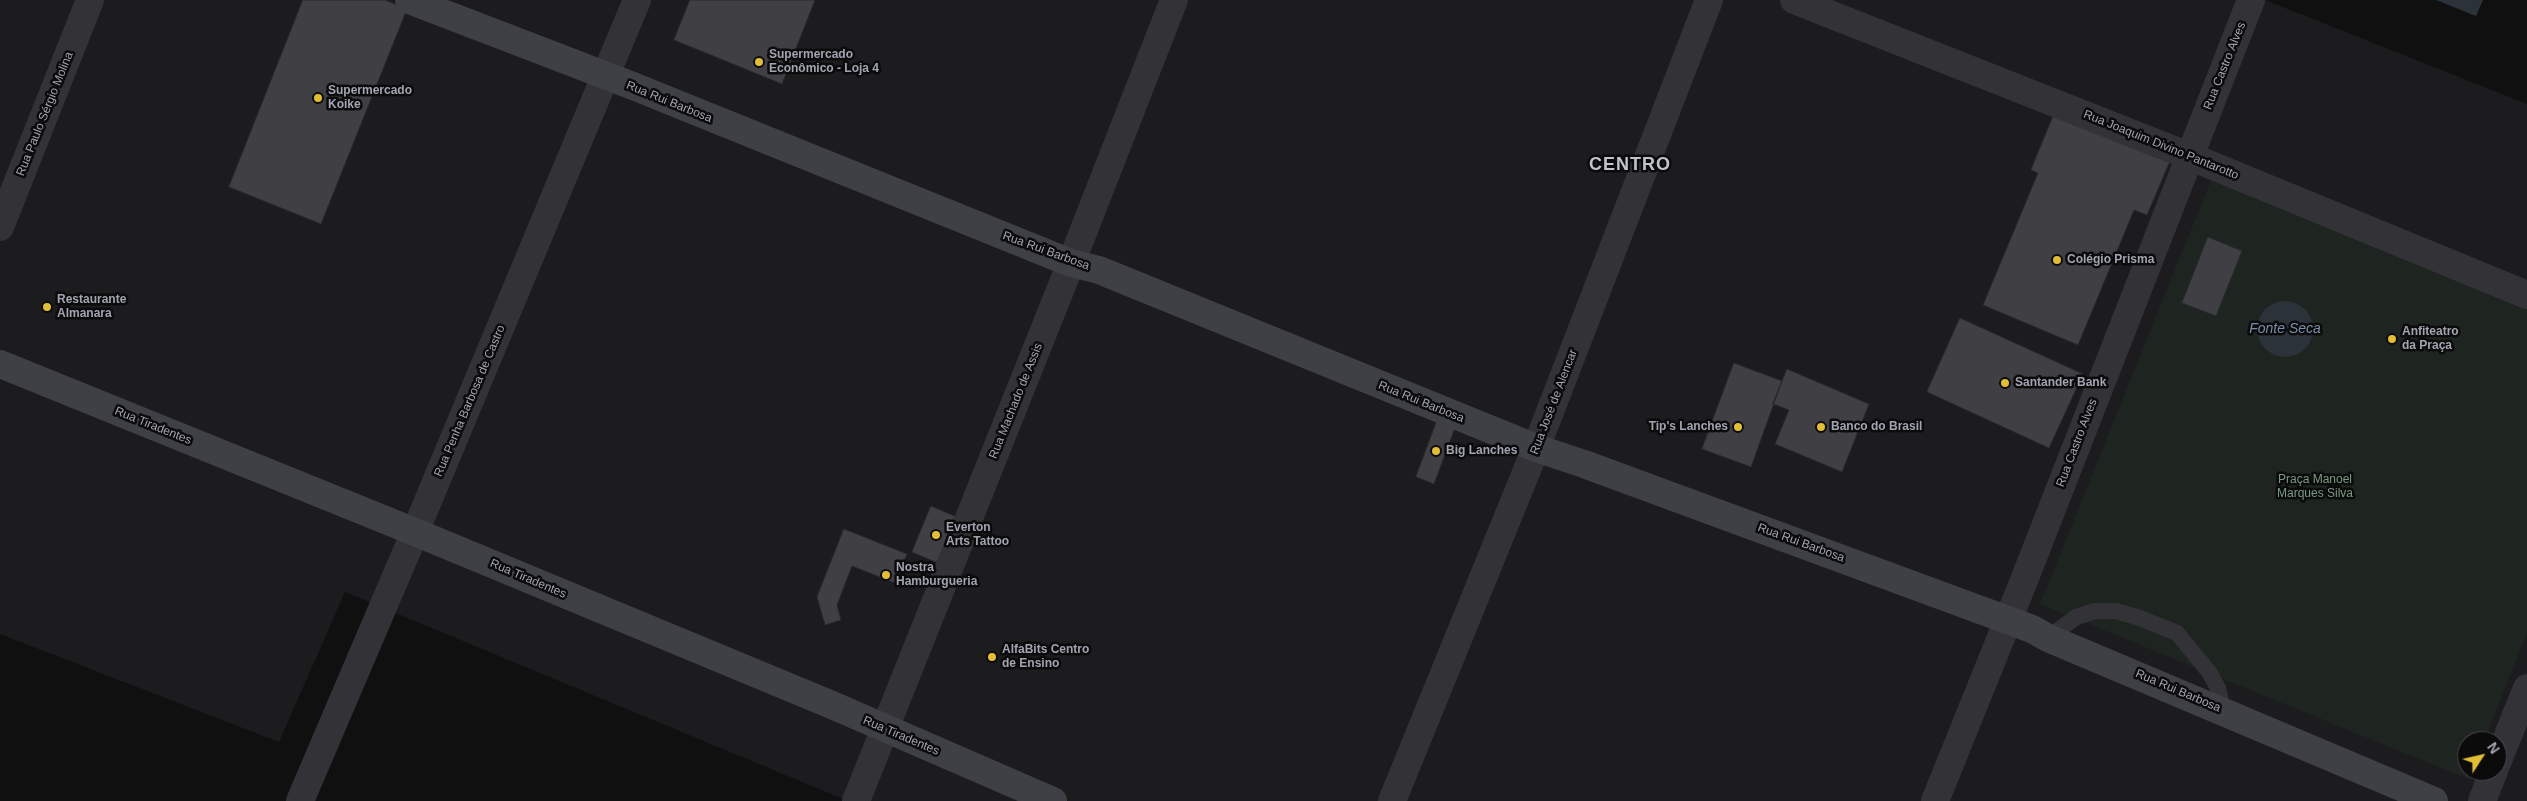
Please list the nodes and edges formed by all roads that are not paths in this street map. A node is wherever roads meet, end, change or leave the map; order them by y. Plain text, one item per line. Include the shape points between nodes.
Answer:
1 (90, 0) edge
2 (409, 0) edge
3 (637, 0) edge
4 (1174, 0) edge
5 (1709, 0) edge
6 (1794, 0) edge
7 (2251, 0) edge
8 (606, 78) junction
9 (2189, 156) junction
10 (0, 227) edge
11 (1072, 263) junction
12 (2527, 296) edge
13 (0, 364) edge
14 (1536, 448) junction
15 (416, 532) junction
16 (2007, 620) junction
17 (2048, 638) junction
18 (2527, 688) edge
19 (2223, 710) junction
20 (885, 730) junction
21 (2507, 738) edge
22 (2490, 781) edge
23 (300, 801) edge
24 (856, 801) edge
25 (1053, 801) edge
26 (1392, 801) edge
27 (1935, 801) edge
28 (2434, 801) edge
29 (2482, 801) edge

1 - 10 street, Rua Paulo Sérgio Molina
2 - 8 main road, Rua Rui Barbosa
3 - 8 street, Rua Penha Barbosa de Castro
4 - 11 street, Rua Machado de Assis
5 - 14 street, Rua José de Alencar
6 - 9 street, Rua Joaquim Divino Pantarotto
7 - 9 street, Rua Castro Alves
8 - 11 main road, Rua Rui Barbosa via 633,86
8 - 15 street, Rua Penha Barbosa de Castro
9 - 12 street, Rua Joaquim Divino Pantarotto
9 - 16 street, Rua Castro Alves
11 - 14 main road, Rua Rui Barbosa via 1100,270
11 - 20 street, Rua Machado de Assis
13 - 15 main road, Rua Tiradentes
14 - 16 main road, Rua Rui Barbosa
14 - 26 street, Rua José de Alencar
15 - 20 main road, Rua Tiradentes
15 - 23 street, Rua Penha Barbosa de Castro
16 - 17 main road, Rua Rui Barbosa
16 - 27 street, Rua Castro Alves
17 - 19 main road, Rua Rui Barbosa
17 - 19 lane via 2076,617 2095,611 2124,613 2177,633 2209,672 2218,688
18 - 21 street
19 - 28 main road, Rua Rui Barbosa
20 - 24 street, Rua Machado de Assis
20 - 25 main road, Rua Tiradentes
22 - 29 street

